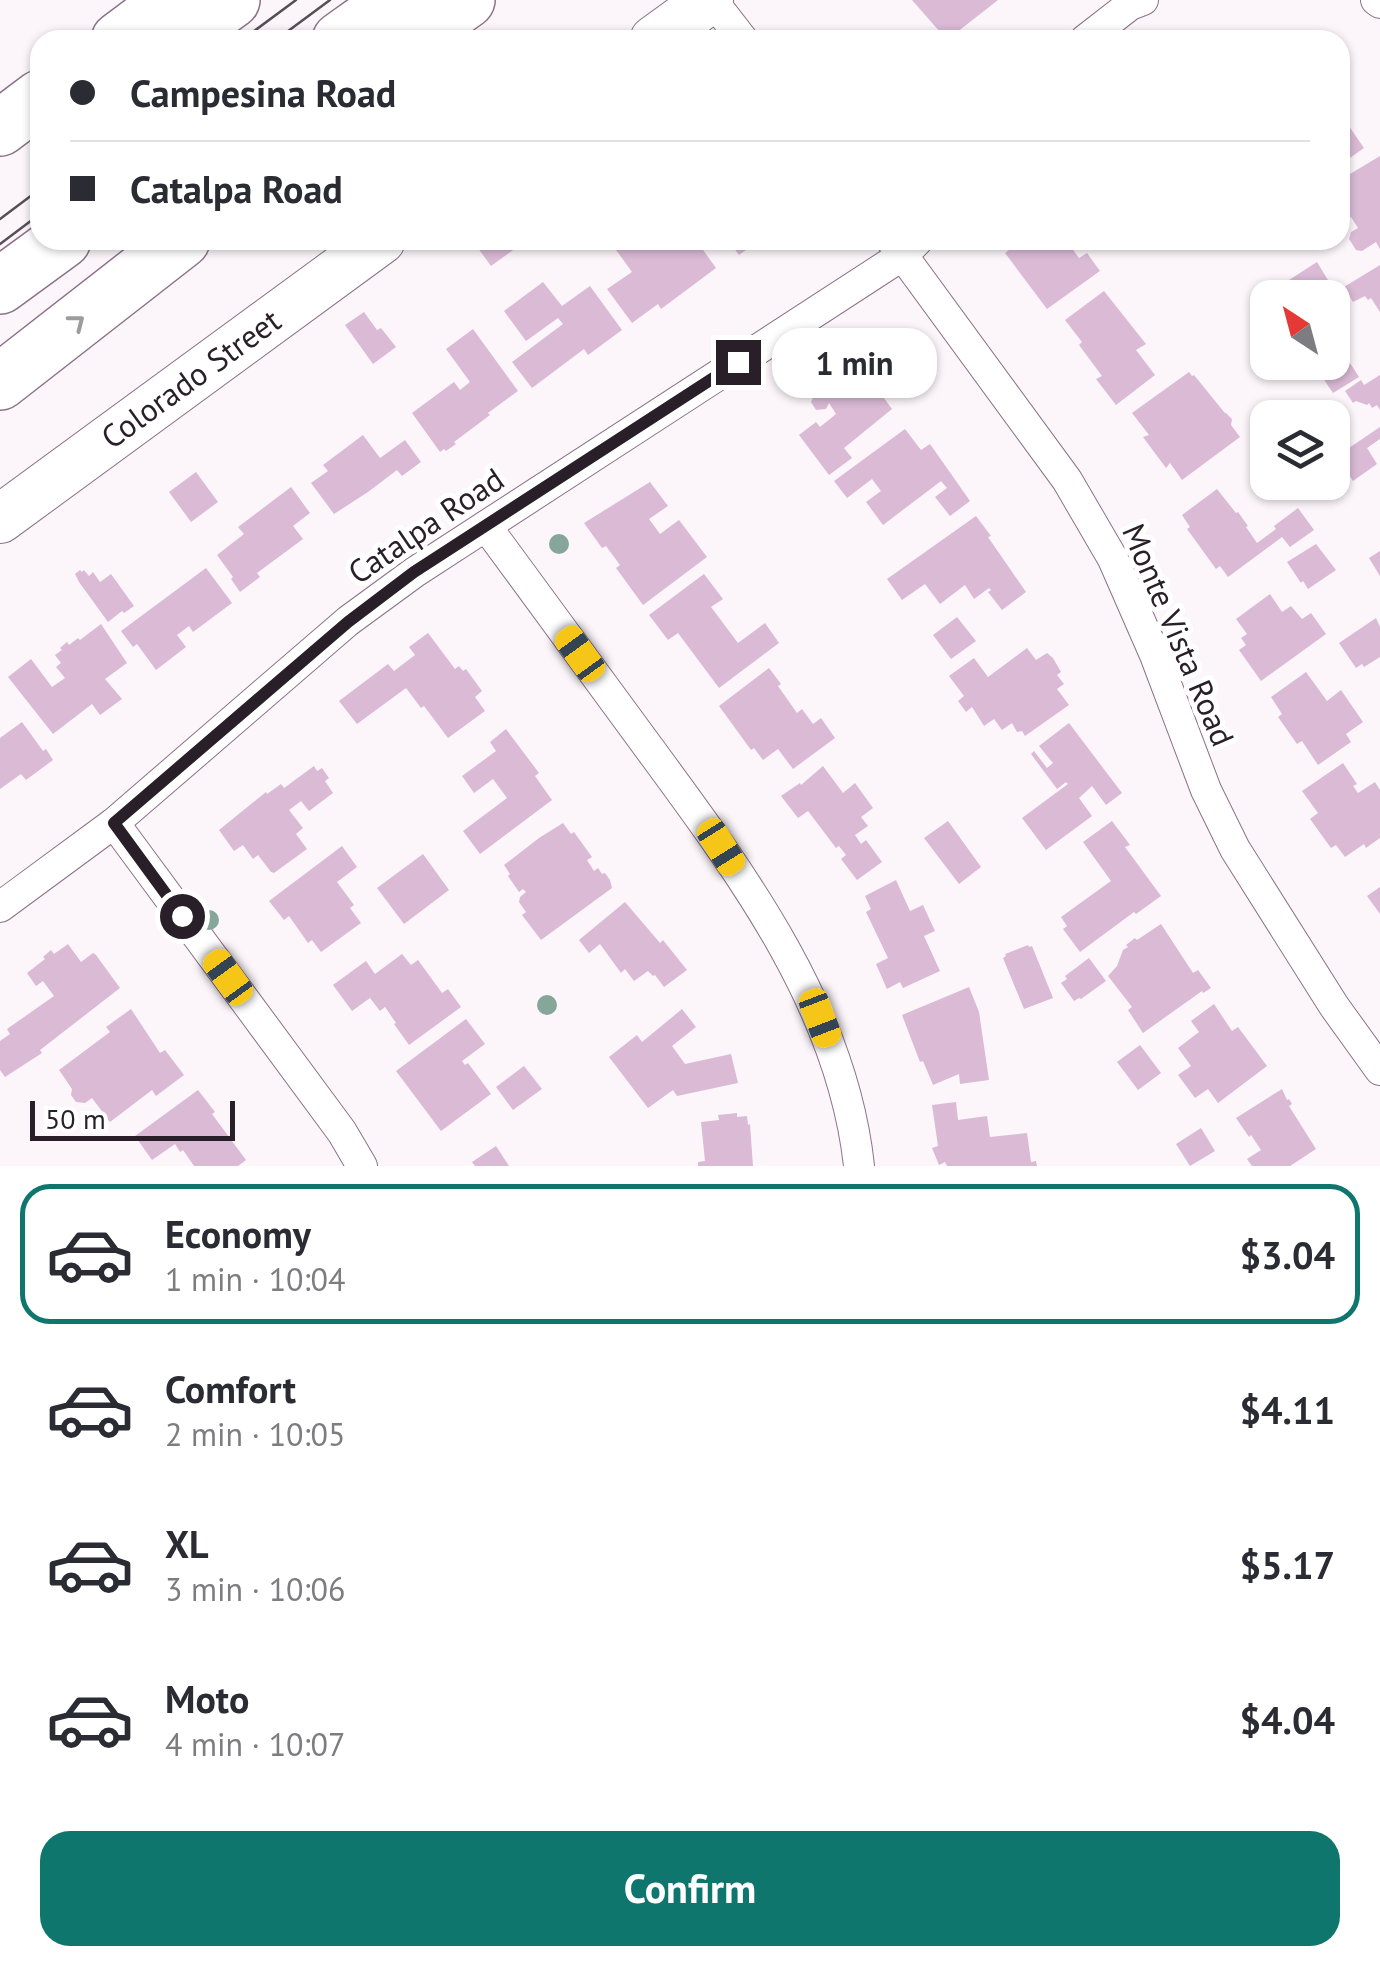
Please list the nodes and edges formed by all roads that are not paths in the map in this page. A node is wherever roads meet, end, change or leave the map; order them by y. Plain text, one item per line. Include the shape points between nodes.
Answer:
1 (172, 0) edge
2 (232, 0) edge
3 (396, 0) edge
4 (468, 0) edge
5 (490, 0) edge
6 (711, 0) edge
7 (1142, 0) edge
8 (132, 30) edge
9 (192, 30) edge
10 (354, 30) edge
11 (425, 30) edge
12 (452, 30) edge
13 (668, 30) edge
14 (734, 30) edge
15 (1098, 30) edge
16 (30, 101) edge
17 (30, 104) edge
18 (0, 116) edge
19 (0, 128) edge
20 (30, 148) edge
21 (0, 171) edge
22 (49, 250) edge
23 (115, 250) edge
24 (169, 250) edge
25 (367, 250) edge
26 (897, 250) edge
27 (907, 250) edge
28 (0, 286) edge
29 (0, 334) edge
30 (0, 382) edge
31 (0, 519) edge
32 (486, 526) junction
33 (114, 823) junction
34 (0, 907) edge
35 (1380, 1070) edge
36 (362, 1166) edge
37 (860, 1166) edge

1 - 8 highway
2 - 9 highway
3 - 10 highway
4 - 11 highway
5 - 12 highway
6 - 13 main road
6 - 14 street
7 - 15 street
16 - 18 highway
17 - 19 highway
20 - 21 highway
22 - 28 highway
23 - 29 highway
30 -> 24 highway
25 - 31 main road, Colorado Street
26 - 32 street, Catalpa Road
27 - 35 street, Monte Vista Road via 1067,480 1113,559 1234,850
32 - 33 street, Catalpa Road via 348,622
32 - 37 street via 721,847 786,951 843,1080
33 - 34 street, Catalpa Road
33 - 36 street

